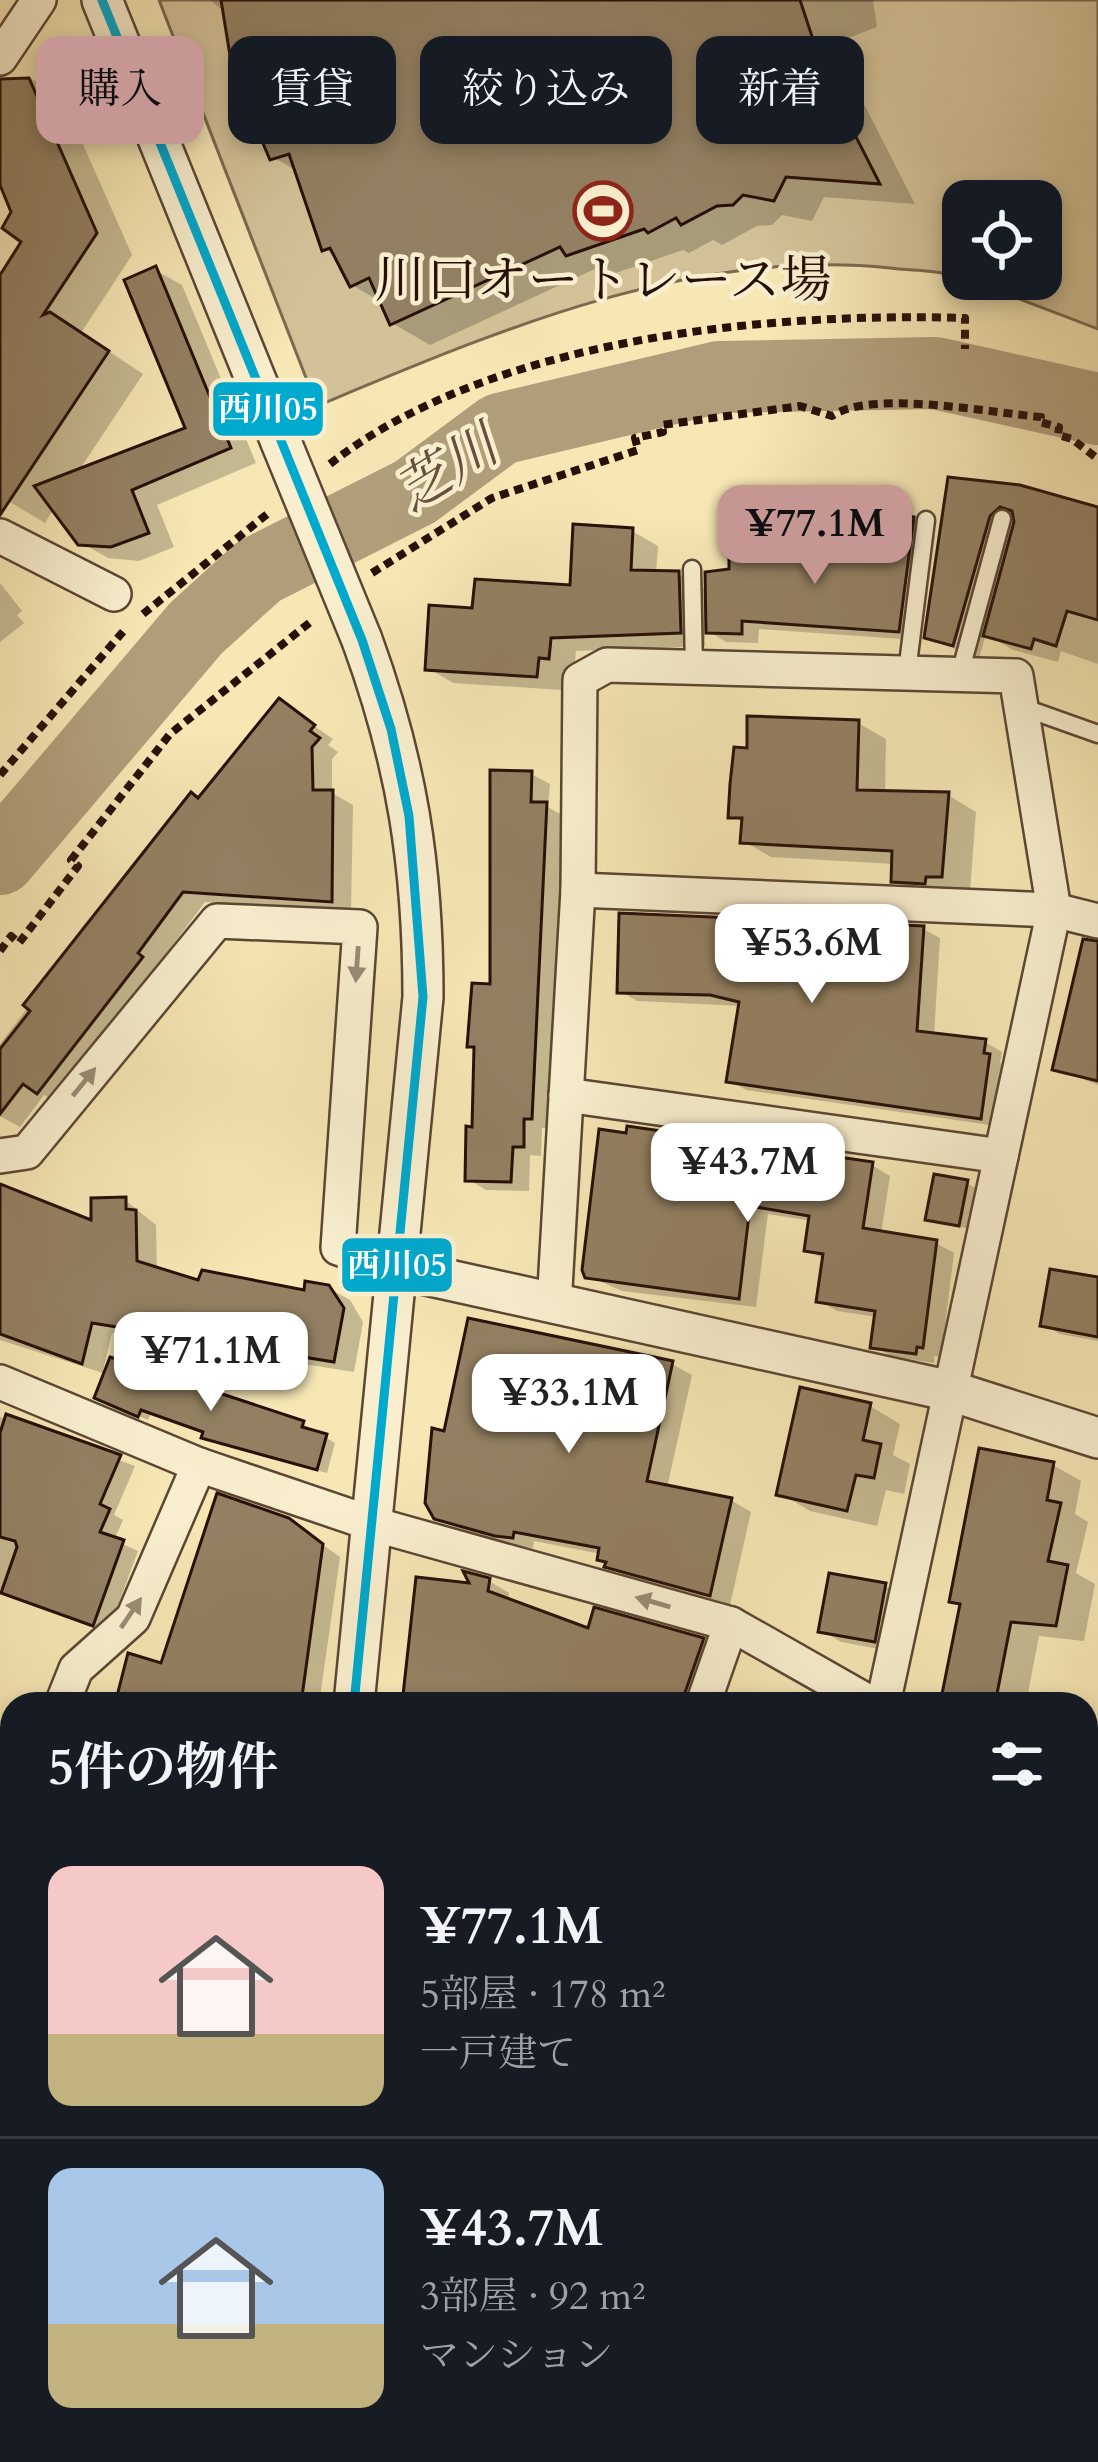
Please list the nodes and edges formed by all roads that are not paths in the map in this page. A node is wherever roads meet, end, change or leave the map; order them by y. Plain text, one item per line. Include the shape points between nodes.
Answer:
1 (39, 0) edge
2 (102, 0) edge
3 (0, 58) edge
4 (1002, 519) dead end
5 (926, 520) dead end
6 (0, 536) edge
7 (692, 569) dead end
8 (114, 594) dead end
9 (694, 667) junction
10 (907, 672) junction
11 (960, 673) junction
12 (1022, 707) junction
13 (1098, 734) edge
14 (578, 890) junction
15 (1054, 910) junction
16 (1098, 921) edge
17 (566, 1095) junction
18 (0, 1156) edge
19 (1001, 1156) junction
20 (399, 1269) junction
21 (554, 1306) junction
22 (0, 1382) edge
23 (952, 1391) junction
24 (1098, 1438) edge
25 (199, 1465) junction
26 (373, 1524) junction
27 (731, 1624) junction
28 (67, 1692) edge
29 (355, 1692) edge
30 (707, 1692) edge
31 (851, 1692) edge
32 (886, 1692) edge

1 - 3 street
2 - 20 street, bridge via 392,721 423,901 423,997
4 - 11 lane
5 - 10 lane
6 - 8 street
7 - 9 lane
9 - 10 street
9 - 14 street via 607,665 580,680
10 - 11 street
11 - 12 street via 1016,676
12 - 13 lane
12 - 15 street
14 - 15 street
14 - 17 street
15 - 16 street
15 - 19 street
17 - 19 street
17 - 21 street
18 -> 20 street via 27,1151 217,921 360,927 338,1248
19 - 23 street
20 - 21 street
20 - 26 street
21 - 23 street
22 - 25 street
23 - 24 street
23 - 32 street
25 - 26 street
28 -> 25 street via 76,1669 133,1618
27 -> 26 street
26 - 29 street
27 - 30 street
27 - 31 street

